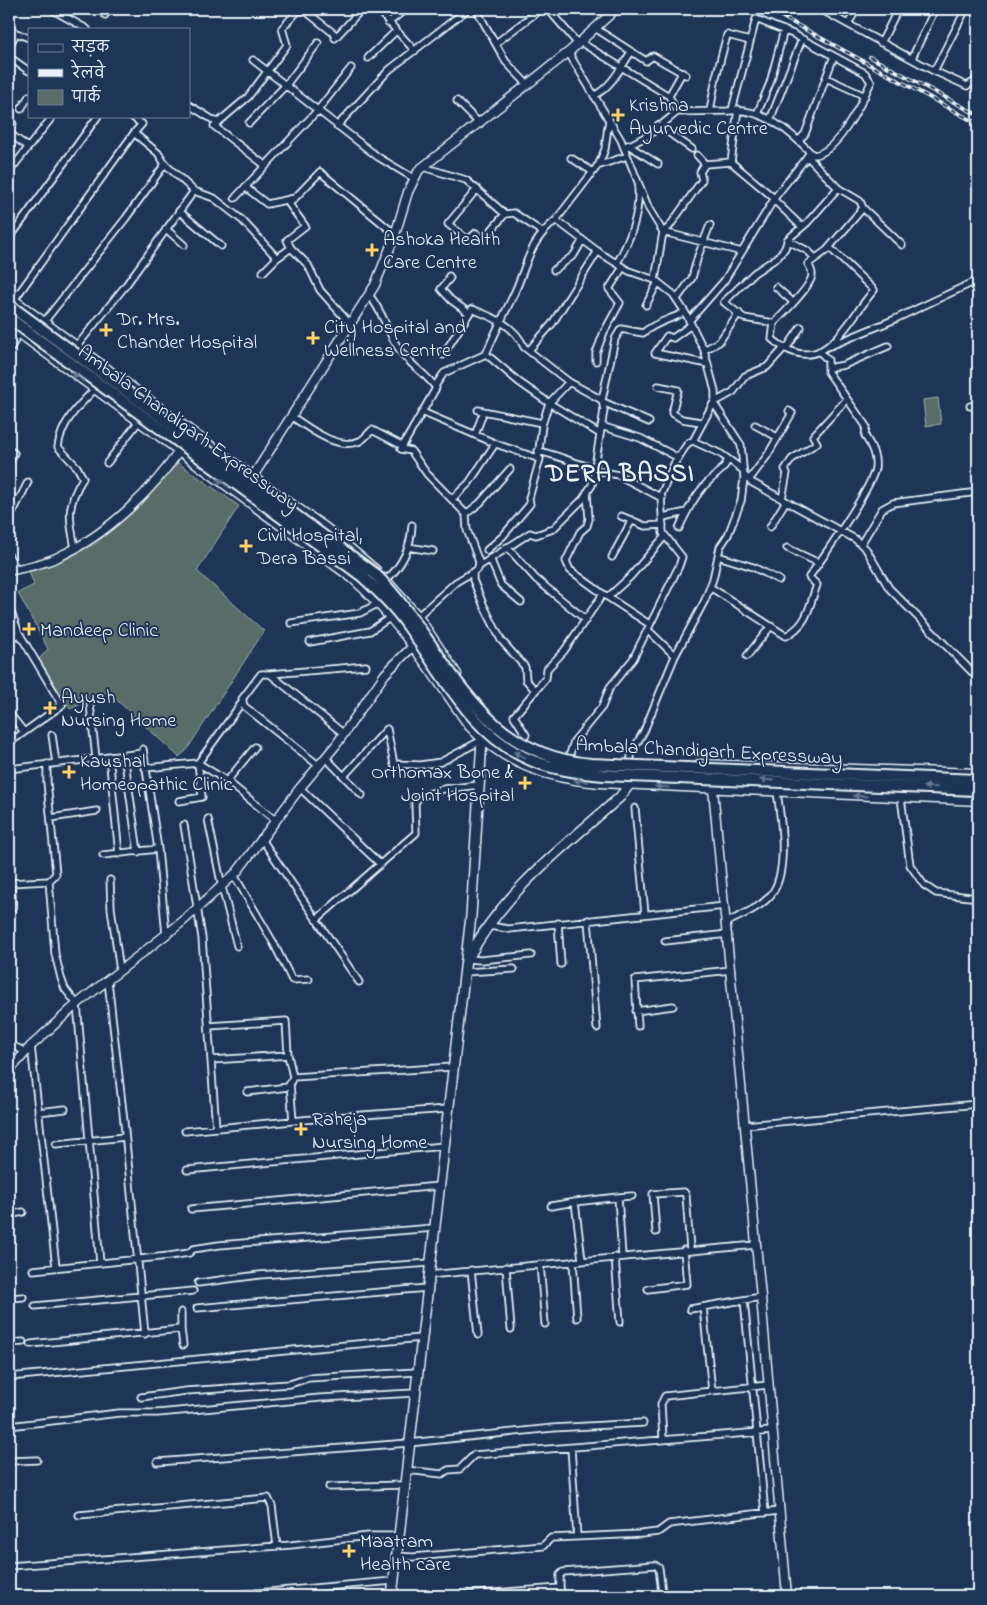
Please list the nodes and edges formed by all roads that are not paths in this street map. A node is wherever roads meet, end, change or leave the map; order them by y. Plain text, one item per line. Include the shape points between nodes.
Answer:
1 (51, 9) edge
2 (109, 9) edge
3 (362, 9) edge
4 (376, 9) edge
5 (406, 9) edge
6 (468, 9) edge
7 (476, 9) edge
8 (541, 9) edge
9 (548, 9) edge
10 (616, 9) edge
11 (820, 9) edge
12 (856, 9) edge
13 (898, 9) edge
14 (935, 9) edge
15 (966, 9) edge
16 (973, 9) edge
17 (298, 10) edge
18 (978, 11) edge
19 (105, 15) dead end
20 (388, 23) junction
21 (848, 24) junction
22 (9, 28) edge
23 (85, 28) edge
24 (595, 28) junction
25 (784, 30) junction
26 (396, 31) junction
27 (16, 33) junction
28 (28, 38) edge
29 (802, 39) junction
30 (750, 41) junction
31 (318, 43) dead end
32 (496, 43) junction
33 (579, 43) junction
34 (881, 43) junction
35 (9, 47) edge
36 (415, 51) junction
37 (570, 51) junction
38 (631, 52) junction
39 (834, 56) junction
40 (9, 57) edge
41 (368, 58) dead end
42 (912, 58) junction
43 (253, 60) dead end
44 (622, 66) junction
45 (351, 68) dead end
46 (267, 70) junction
47 (28, 71) edge
48 (934, 71) junction
49 (826, 78) junction
50 (978, 78) edge
51 (286, 85) junction
52 (528, 86) junction
53 (594, 96) junction
54 (669, 96) junction
55 (865, 96) junction
56 (28, 98) edge
57 (457, 101) dead end
58 (190, 105) edge
59 (21, 109) dead end
60 (318, 110) junction
61 (735, 110) junction
62 (710, 111) junction
63 (677, 112) junction
64 (757, 114) junction
65 (51, 118) edge
66 (97, 118) edge
67 (134, 118) edge
68 (609, 119) junction
69 (770, 120) junction
70 (218, 122) junction
71 (249, 123) dead end
72 (13, 124) dead end
73 (480, 124) junction
74 (658, 125) junction
75 (337, 126) junction
76 (9, 132) edge
77 (134, 134) junction
78 (799, 140) junction
79 (626, 146) junction
80 (28, 147) junction
81 (692, 149) dead end
82 (809, 154) junction
83 (697, 155) dead end
84 (627, 156) junction
85 (570, 158) dead end
86 (730, 162) junction
87 (166, 164) junction
88 (658, 164) dead end
89 (706, 164) junction
90 (266, 166) junction
91 (597, 166) junction
92 (423, 167) junction
93 (9, 172) edge
94 (593, 172) junction
95 (415, 179) junction
96 (638, 184) junction
97 (246, 187) junction
98 (838, 188) junction
99 (477, 189) junction
100 (194, 191) junction
101 (236, 198) dead end
102 (295, 198) junction
103 (774, 199) junction
104 (863, 208) junction
105 (179, 211) junction
106 (505, 214) junction
107 (556, 220) junction
108 (710, 225) dead end
109 (802, 227) junction
110 (166, 229) junction
111 (542, 232) junction
112 (663, 232) junction
113 (395, 234) junction
114 (9, 239) edge
115 (787, 240) junction
116 (582, 241) junction
117 (703, 243) junction
118 (184, 245) dead end
119 (902, 245) dead end
120 (221, 246) dead end
121 (291, 248) junction
122 (830, 248) junction
123 (598, 251) junction
124 (742, 252) junction
125 (276, 258) junction
126 (816, 258) junction
127 (617, 263) junction
128 (623, 267) junction
129 (554, 270) dead end
130 (263, 272) dead end
131 (449, 276) dead end
132 (978, 280) edge
133 (656, 281) junction
134 (776, 287) dead end
135 (369, 295) junction
136 (11, 300) edge
137 (677, 300) junction
138 (793, 302) junction
139 (646, 305) dead end
140 (685, 312) junction
141 (469, 313) junction
142 (739, 313) junction
143 (9, 318) edge
144 (501, 320) junction
145 (44, 322) junction
146 (690, 323) junction
147 (774, 323) junction
148 (350, 324) junction
149 (9, 326) edge
150 (801, 327) dead end
151 (19, 333) junction
152 (77, 346) junction
153 (888, 346) dead end
154 (828, 347) junction
155 (530, 349) junction
156 (785, 349) junction
157 (704, 350) junction
158 (819, 351) junction
159 (9, 352) edge
160 (486, 354) junction
161 (443, 355) dead end
162 (596, 361) dead end
163 (708, 364) junction
164 (828, 368) junction
165 (569, 382) junction
166 (435, 386) junction
167 (658, 386) dead end
168 (94, 389) junction
169 (847, 398) junction
170 (603, 401) junction
171 (715, 401) junction
172 (549, 403) junction
173 (978, 405) edge
174 (970, 406) dead end
175 (478, 410) dead end
176 (788, 411) dead end
177 (422, 412) junction
178 (291, 416) junction
179 (482, 416) dead end
180 (139, 421) junction
181 (649, 422) dead end
182 (701, 422) junction
183 (542, 423) junction
184 (755, 425) dead end
185 (601, 426) junction
186 (193, 431) junction
187 (600, 434) junction
188 (475, 435) junction
189 (777, 437) junction
190 (693, 441) junction
191 (495, 444) junction
192 (403, 446) junction
193 (9, 450) edge
194 (180, 451) junction
195 (538, 451) junction
196 (538, 458) junction
197 (679, 458) junction
198 (728, 460) junction
199 (107, 463) dead end
200 (9, 464) edge
201 (510, 469) dead end
202 (595, 469) junction
203 (744, 472) junction
204 (253, 477) junction
205 (749, 480) junction
206 (28, 482) dead end
207 (587, 492) junction
208 (978, 492) edge
209 (240, 494) junction
210 (9, 496) edge
211 (662, 498) junction
212 (452, 499) junction
213 (784, 500) junction
214 (18, 501) junction
215 (687, 512) junction
216 (466, 514) junction
217 (621, 516) dead end
218 (663, 518) junction
219 (9, 520) edge
220 (632, 520) junction
221 (412, 525) dead end
222 (663, 525) junction
223 (770, 527) dead end
224 (679, 528) dead end
225 (840, 531) junction
226 (664, 536) junction
227 (861, 544) junction
228 (507, 546) junction
229 (408, 547) junction
230 (75, 548) junction
231 (787, 548) dead end
232 (487, 550) dead end
233 (433, 551) dead end
234 (9, 556) edge
235 (718, 556) junction
236 (612, 557) dead end
237 (490, 558) junction
238 (819, 563) junction
239 (478, 567) junction
240 (12, 570) edge
241 (473, 573) junction
242 (386, 580) junction
243 (779, 580) dead end
244 (710, 587) junction
245 (606, 595) junction
246 (521, 602) dead end
247 (379, 603) junction
248 (9, 607) edge
249 (418, 616) junction
250 (391, 617) junction
251 (586, 620) junction
252 (291, 623) dead end
253 (771, 626) junction
254 (648, 627) junction
255 (429, 632) junction
256 (19, 633) junction
257 (9, 640) edge
258 (310, 642) dead end
259 (412, 646) junction
260 (675, 656) junction
261 (747, 656) dead end
262 (366, 666) dead end
263 (270, 674) junction
264 (978, 678) edge
265 (536, 690) junction
266 (243, 701) junction
267 (90, 704) dead end
268 (9, 713) edge
269 (496, 721) junction
270 (24, 732) junction
271 (344, 734) junction
272 (52, 735) dead end
273 (526, 735) dead end
274 (482, 740) junction
275 (9, 742) edge
276 (255, 746) dead end
277 (124, 755) junction
278 (109, 756) junction
279 (325, 757) junction
280 (569, 757) junction
281 (96, 758) junction
282 (630, 762) junction
283 (56, 763) junction
284 (198, 763) junction
285 (47, 764) junction
286 (688, 764) junction
287 (318, 765) junction
288 (145, 768) junction
289 (9, 769) edge
290 (978, 773) edge
291 (344, 776) junction
292 (978, 780) edge
293 (227, 781) junction
294 (629, 785) junction
295 (480, 786) junction
296 (300, 788) junction
297 (686, 788) junction
298 (713, 789) junction
299 (978, 790) edge
300 (777, 792) junction
301 (362, 795) dead end
302 (901, 798) junction
303 (179, 801) dead end
304 (978, 801) edge
305 (635, 808) dead end
306 (97, 811) dead end
307 (50, 818) junction
308 (208, 819) dead end
309 (275, 820) junction
310 (184, 825) dead end
311 (261, 838) junction
312 (158, 849) junction
313 (138, 852) junction
314 (119, 854) junction
315 (103, 855) dead end
316 (380, 864) junction
317 (234, 875) junction
318 (110, 880) dead end
319 (49, 881) junction
320 (10, 883) edge
321 (222, 887) junction
322 (978, 898) edge
323 (725, 906) junction
324 (13, 908) dead end
325 (198, 909) junction
326 (645, 914) junction
327 (316, 920) junction
328 (588, 920) junction
329 (558, 923) junction
330 (726, 923) junction
331 (489, 926) junction
332 (728, 934) junction
333 (166, 935) junction
334 (665, 941) dead end
335 (237, 946) dead end
336 (531, 955) dead end
337 (467, 964) junction
338 (561, 964) dead end
339 (514, 969) dead end
340 (731, 970) junction
341 (120, 971) junction
342 (310, 979) dead end
343 (108, 981) junction
344 (359, 982) dead end
345 (77, 1004) junction
346 (673, 1006) dead end
347 (636, 1011) junction
348 (209, 1026) junction
349 (638, 1026) dead end
350 (597, 1028) dead end
351 (9, 1044) edge
352 (28, 1049) junction
353 (288, 1055) junction
354 (212, 1060) junction
355 (453, 1067) junction
356 (9, 1071) edge
357 (291, 1080) junction
358 (247, 1092) dead end
359 (978, 1104) edge
360 (65, 1109) dead end
361 (448, 1110) junction
362 (38, 1112) junction
363 (293, 1121) junction
364 (745, 1125) junction
365 (216, 1128) junction
366 (185, 1131) dead end
367 (125, 1137) junction
368 (89, 1140) junction
369 (56, 1144) dead end
370 (444, 1146) junction
371 (187, 1170) dead end
372 (439, 1186) junction
373 (632, 1196) dead end
374 (618, 1197) junction
375 (575, 1202) junction
376 (551, 1206) dead end
377 (191, 1210) dead end
378 (23, 1212) dead end
379 (9, 1214) edge
380 (434, 1228) junction
381 (656, 1232) dead end
382 (756, 1245) junction
383 (687, 1250) junction
384 (618, 1256) junction
385 (138, 1259) junction
386 (582, 1260) junction
387 (573, 1261) junction
388 (100, 1263) junction
389 (430, 1263) junction
390 (540, 1264) junction
391 (56, 1267) junction
392 (506, 1267) junction
393 (33, 1270) dead end
394 (471, 1270) junction
395 (428, 1274) junction
396 (198, 1283) dead end
397 (427, 1288) junction
398 (648, 1289) dead end
399 (193, 1291) dead end
400 (23, 1297) dead end
401 (761, 1297) junction
402 (9, 1298) edge
403 (143, 1298) junction
404 (744, 1300) junction
405 (35, 1306) dead end
406 (703, 1307) junction
407 (197, 1308) dead end
408 (690, 1309) dead end
409 (181, 1312) dead end
410 (577, 1318) dead end
411 (620, 1322) dead end
412 (544, 1324) dead end
413 (182, 1329) junction
414 (511, 1329) dead end
415 (145, 1334) junction
416 (478, 1335) dead end
417 (421, 1338) junction
418 (23, 1342) dead end
419 (9, 1343) edge
420 (31, 1344) dead end
421 (183, 1346) dead end
422 (417, 1372) junction
423 (9, 1376) edge
424 (768, 1385) junction
425 (752, 1387) junction
426 (712, 1391) junction
427 (415, 1393) junction
428 (142, 1397) dead end
429 (644, 1423) dead end
430 (9, 1426) edge
431 (772, 1431) junction
432 (757, 1432) junction
433 (663, 1439) junction
434 (409, 1444) junction
435 (571, 1448) junction
436 (37, 1460) dead end
437 (9, 1461) edge
438 (157, 1462) dead end
439 (406, 1470) junction
440 (404, 1485) junction
441 (329, 1487) dead end
442 (779, 1511) junction
443 (765, 1513) junction
444 (79, 1515) dead end
445 (398, 1536) junction
446 (577, 1537) junction
447 (277, 1546) junction
448 (396, 1556) junction
449 (10, 1566) edge
450 (393, 1581) junction
451 (560, 1588) junction
452 (221, 1596) edge
453 (392, 1596) edge
454 (454, 1596) edge
455 (562, 1596) edge
456 (658, 1596) edge
457 (787, 1596) edge

1 - 23 street
2 - 19 street
3 - 17 street via 336,37
4 - 20 street
5 - 20 street
6 - 36 street
7 - 32 street
8 - 32 street
9 - 33 street
10 - 24 street
11 - 21 street
12 - 21 street
13 - 34 street
14 - 42 street
15 - 48 street
16 - 18 street
17 - 46 street via 282,28 287,45
20 - 26 street
21 - 34 street
22 - 27 street
24 - 33 street
24 - 38 street
25 - 29 street
25 - 30 street via 756,18
25 - 64 street via 770,83
26 - 36 street
26 - 41 street
27 - 28 street
27 - 35 street
29 - 39 street
29 - 69 street
30 - 61 street
30 - 62 street via 727,35
31 - 51 street
32 - 52 street via 514,74
33 - 37 street
33 - 44 street
34 - 42 street
36 - 75 street via 389,70
37 - 52 street
37 - 53 street
38 - 44 street
38 - 54 street via 646,61 653,56 684,74
39 - 49 street
39 - 55 street via 869,77 871,82
40 - 47 street
42 - 48 street
43 - 46 street
44 - 53 street via 605,90
44 - 54 street
45 - 60 street
46 - 51 street
46 - 70 street via 248,97
48 - 50 street via 967,86
49 - 55 street
49 - 78 street via 805,134
51 - 60 street
51 - 71 street
52 - 73 street
53 - 68 street
54 - 63 street
55 - 82 street via 859,110 831,146 819,155
56 - 59 street
57 - 73 street
58 - 70 street
60 - 75 street
60 - 90 street
61 - 62 street
61 - 64 street
61 - 86 street
62 - 63 street
63 - 74 street
64 - 69 street
65 - 80 street
66 - 114 street
67 - 77 street via 142,124
68 - 79 street
68 - 91 street via 605,149
69 - 78 street
70 - 90 street via 214,126
72 - 76 street
73 - 92 street
74 - 79 street via 649,135
74 - 81 street
75 - 95 street via 378,157
76 - 80 street
77 - 87 street
77 - 136 street
78 - 82 street
79 - 84 street
79 - 88 street
80 - 93 street
82 - 98 street
82 - 103 street
83 - 89 street
84 - 91 street
84 - 96 street
85 - 94 street
86 - 89 street
86 - 103 street
87 - 100 street
87 - 145 street
89 - 112 street via 700,172 702,180
90 - 97 street
91 - 94 street
92 - 95 street
92 - 99 street via 466,180
94 - 107 street
95 - 113 street
96 - 112 street
96 - 127 street via 639,200 630,240
97 - 101 street
97 - 102 street via 267,204
98 - 104 street via 860,201
98 - 109 street
99 - 106 street
99 - 106 street via 448,224 468,240 476,234 484,239
100 - 105 street
100 - 125 street via 214,198 229,209
102 - 113 street via 320,172
102 - 121 street via 289,204 305,226 287,240
103 - 109 street
103 - 124 street
104 - 119 street
104 - 122 street
105 - 110 street
105 - 120 street
106 - 111 street via 514,213
107 - 111 street
107 - 116 street
108 - 117 street
109 - 115 street
110 - 118 street
110 - 152 street
111 - 144 street via 528,256 523,275
112 - 117 street
112 - 133 street
113 - 135 street
115 - 126 street
115 - 142 street via 778,257 754,273 724,302
116 - 123 street
116 - 129 street via 574,255
117 - 124 street
117 - 137 street via 692,278
121 - 125 street
121 - 148 street via 308,265 320,290
122 - 126 street
122 - 154 street via 874,290
123 - 127 street
123 - 155 street via 552,324
124 - 146 street via 718,290
125 - 130 street
126 - 138 street via 808,264 812,276 809,284
127 - 128 street
128 - 133 street
128 - 162 street via 609,289 620,304 604,332
131 - 141 street via 441,289
132 - 154 street
133 - 137 street
133 - 139 street
134 - 138 street
135 - 148 street
135 - 166 street via 385,318 406,360
136 - 145 street
136 - 292 highway, Ambala Chandigarh Expressway, bridge via 374,573 401,601 477,708 508,736 531,750 558,759 591,764
137 - 140 street
138 - 147 street
140 - 146 street
140 - 170 street via 671,320 661,320 644,333 621,329 615,339
141 - 144 street via 472,309
141 - 161 street
142 - 147 street via 750,320
142 - 157 street via 719,342
299 -> 143 highway, Ambala Chandigarh Expressway, bridge via 584,773 548,766 521,756 490,734 467,711 407,625 362,576
144 - 155 street via 524,347
144 - 160 street
145 - 152 street
146 - 157 street
146 - 163 street via 673,338 667,336 654,353
147 - 156 street via 772,338
148 - 178 street
149 - 151 street
150 - 156 street
151 - 159 street
168 -> 151 street
152 - 186 street
153 - 164 street via 844,366
154 - 158 street
155 - 165 street
156 - 158 street via 800,354
156 - 171 street via 767,367 745,376 733,392
157 - 163 street
158 - 164 street via 828,360
160 - 166 street via 444,373
160 - 172 street
163 - 171 street
164 - 169 street
165 - 170 street
165 - 172 street
166 - 177 street
167 - 182 street via 678,390 672,413 682,419
168 - 180 street
168 - 230 street via 63,427 58,447 83,478 75,490 68,516
169 - 213 street via 813,436 817,443 792,458 785,469
169 - 225 street via 866,426 865,436 873,449 875,469
170 - 181 street
170 - 185 street
171 - 182 street
171 - 203 street via 742,446
172 - 183 street
172 - 187 street
173 - 174 street
175 - 183 street
176 - 189 street via 792,413
177 - 188 street
177 - 192 street
178 - 192 street via 341,443 360,441 372,430
178 - 204 street
179 - 188 street
180 - 194 street
180 - 199 street
182 - 190 street
183 - 195 street
184 - 189 street
185 - 187 street
185 - 197 street via 640,438
186 - 194 street
186 - 204 street
187 - 202 street
188 - 191 street
189 - 205 street
190 - 197 street via 688,443
190 - 198 street
191 - 196 street
191 - 212 street via 469,483
192 - 212 street via 401,449 411,451 427,474
193 - 200 street via 14,453
209 -> 194 street
194 - 230 street via 148,490 102,530
195 - 196 street
195 - 202 street
196 - 232 street via 528,498 530,504
197 - 211 street via 665,483
198 - 203 street
198 - 215 street via 722,472 702,489
201 - 216 street
202 - 207 street
202 - 211 street via 618,475
203 - 205 street
203 - 235 street via 741,500
204 - 209 street
204 - 242 street via 352,548
205 - 213 street
206 - 214 street
207 - 228 street via 553,529 536,535 530,533
207 - 245 street via 590,519 566,561 570,570
208 - 227 street via 893,503 882,509
209 - 247 street via 329,560
210 - 214 street
211 - 218 street
212 - 216 street
213 - 223 street
213 - 225 street
214 - 219 street
215 - 218 street
215 - 224 street
216 - 239 street via 467,530
217 - 220 street
218 - 222 street
220 - 222 street via 644,526
220 - 236 street
221 - 229 street
222 - 226 street
225 - 227 street
225 - 238 street
226 - 245 street via 630,577
226 - 254 street via 682,557
227 - 264 street via 889,588
228 - 237 street
228 - 251 street via 536,579
229 - 233 street
229 - 242 street via 396,572
230 - 240 street via 51,560
231 - 238 street
234 - 240 street
235 - 243 street
235 - 244 street
237 - 239 street
237 - 246 street via 501,585
238 - 253 street via 809,577 817,585 806,619 786,636
239 - 241 street
241 - 249 street via 456,582
241 - 265 street via 483,604 502,640 524,667 526,680
242 - 249 street
244 - 253 street
244 - 260 street
245 - 251 street
245 - 254 street
247 - 250 street
247 - 252 street via 360,613
248 - 256 street
249 - 255 street
250 - 258 street via 370,631
250 - 259 street
251 - 265 street via 547,670 546,678
253 - 261 street
254 - 260 street
254 - 280 street via 625,672 610,687 602,707 574,741
255 - 259 street
255 - 269 street via 477,702
256 - 257 street
256 - 270 street via 62,705
259 - 271 street via 390,669
259 - 274 street
260 - 282 street
262 - 263 street
263 - 266 street via 261,674
263 - 271 street
265 - 273 street via 514,716
266 - 284 street
266 - 287 street via 244,706
267 - 281 street
268 - 270 street
269 - 274 main road
269 - 280 street via 532,745
270 - 275 street
271 - 279 street
272 - 283 street
274 - 291 street via 441,762 394,764 387,729
294 -> 274 street via 570,780 536,772 504,756
274 - 295 main road
276 - 293 street
277 - 278 street
277 - 288 street via 143,751
277 - 313 street
278 - 281 street
278 - 314 street
279 - 287 street
279 - 291 street
280 - 282 street
281 - 283 street
282 - 286 street
282 - 294 main road
283 - 285 street
284 - 288 street
284 - 293 street
284 - 303 street via 202,796
285 - 289 street
285 - 307 street
286 - 290 street
286 - 297 street
287 - 296 street
288 - 312 street
291 - 301 street
293 - 309 street
297 -> 294 street
294 - 331 main road via 513,896
295 - 316 street via 443,790 419,797 415,803 416,833
295 - 337 main road
296 - 309 street
296 - 316 street
297 - 298 street
298 - 300 street
298 - 323 street
302 -> 300 street
300 - 330 street via 782,855 777,886 758,907
302 - 304 street
302 - 322 street via 910,865 924,885 936,893
305 - 326 street
306 - 307 street
307 - 319 street via 56,874
308 - 321 street
309 - 311 street
310 - 325 street
311 - 317 street
311 - 327 street
312 - 313 street
312 - 333 street
313 - 314 street
314 - 315 street
316 - 327 street
317 - 321 street
317 - 342 street via 292,980
318 - 341 street
319 - 320 street
319 - 345 street via 60,978
320 - 324 street
321 - 325 street
321 - 335 street
323 - 326 street
323 - 330 street
325 - 333 street
325 - 348 street
326 - 328 street
327 - 344 street
328 - 329 street
328 - 350 street
329 - 331 street via 510,929
329 - 338 street
330 - 332 street
331 - 337 main road
332 - 334 street
332 - 340 street
333 - 341 street
336 - 337 street
337 - 339 street
337 - 355 main road
340 - 347 street via 635,980
340 - 364 street
341 - 343 street
343 - 345 street
343 - 367 street
345 - 352 street
345 - 368 street
346 - 347 street
347 - 349 street
348 - 353 street via 286,1021
348 - 354 street
351 - 352 street
352 - 356 street
352 - 362 street
353 - 354 street
353 - 357 street
354 - 365 street
355 - 357 street
355 - 361 main road
357 - 358 street via 284,1088
357 - 363 street
359 - 364 street
360 - 362 street
361 - 363 street
361 - 370 main road
362 - 391 street
363 - 365 street
364 - 382 street
365 - 366 street
367 - 368 street
367 - 385 street
368 - 369 street
368 - 388 street
370 - 371 street
370 - 372 main road
372 - 377 street
372 - 380 main road
373 - 374 street
374 - 375 street
374 - 384 street
375 - 376 street
375 - 386 street
378 - 379 street
380 - 385 street via 219,1245
380 - 389 main road
381 - 383 street via 653,1194 684,1192
382 - 383 street
382 - 401 street
383 - 384 street
383 - 398 street via 687,1284
384 - 386 street
384 - 411 street
385 - 388 street
385 - 403 street
386 - 387 street
387 - 390 street
387 - 410 street
388 - 391 street
389 - 395 main road
389 - 396 street via 259,1275
390 - 392 street
390 - 412 street
391 - 393 street
392 - 394 street
392 - 414 street
394 - 395 street
394 - 416 street
395 - 397 main road
397 - 407 street
397 - 417 main road
399 - 403 street
400 - 402 street
401 - 404 street
401 - 424 street
403 - 405 street
403 - 415 street
404 - 406 street
404 - 425 street
406 - 408 street
406 - 426 street
409 - 413 street
413 - 415 street
413 - 421 street
415 - 420 street
417 - 422 main road
417 - 423 street
418 - 419 street
422 - 427 main road
422 - 428 street via 308,1378 290,1384
424 - 425 street
424 - 431 street
425 - 426 street
425 - 432 street
426 - 433 street via 665,1396 661,1404
427 - 430 street via 158,1413 119,1413
427 - 434 main road
429 - 434 street via 553,1428
431 - 432 street
431 - 442 street
432 - 433 street
432 - 443 street
433 - 435 street
434 - 438 street
434 - 439 main road
435 - 439 street via 474,1455 460,1469 442,1474
435 - 446 street
436 - 437 street
439 - 440 main road
440 - 441 street
440 - 445 main road
442 - 443 street
442 - 457 street
443 - 446 street via 668,1524 658,1532
444 - 447 street via 268,1498
445 - 447 street
445 - 448 main road
446 - 448 street via 551,1538 543,1546
447 - 449 street
448 - 450 main road
450 - 452 street
450 - 453 main road
451 - 454 street
451 - 455 street
451 - 456 street via 563,1572 655,1565 659,1568 662,1593

